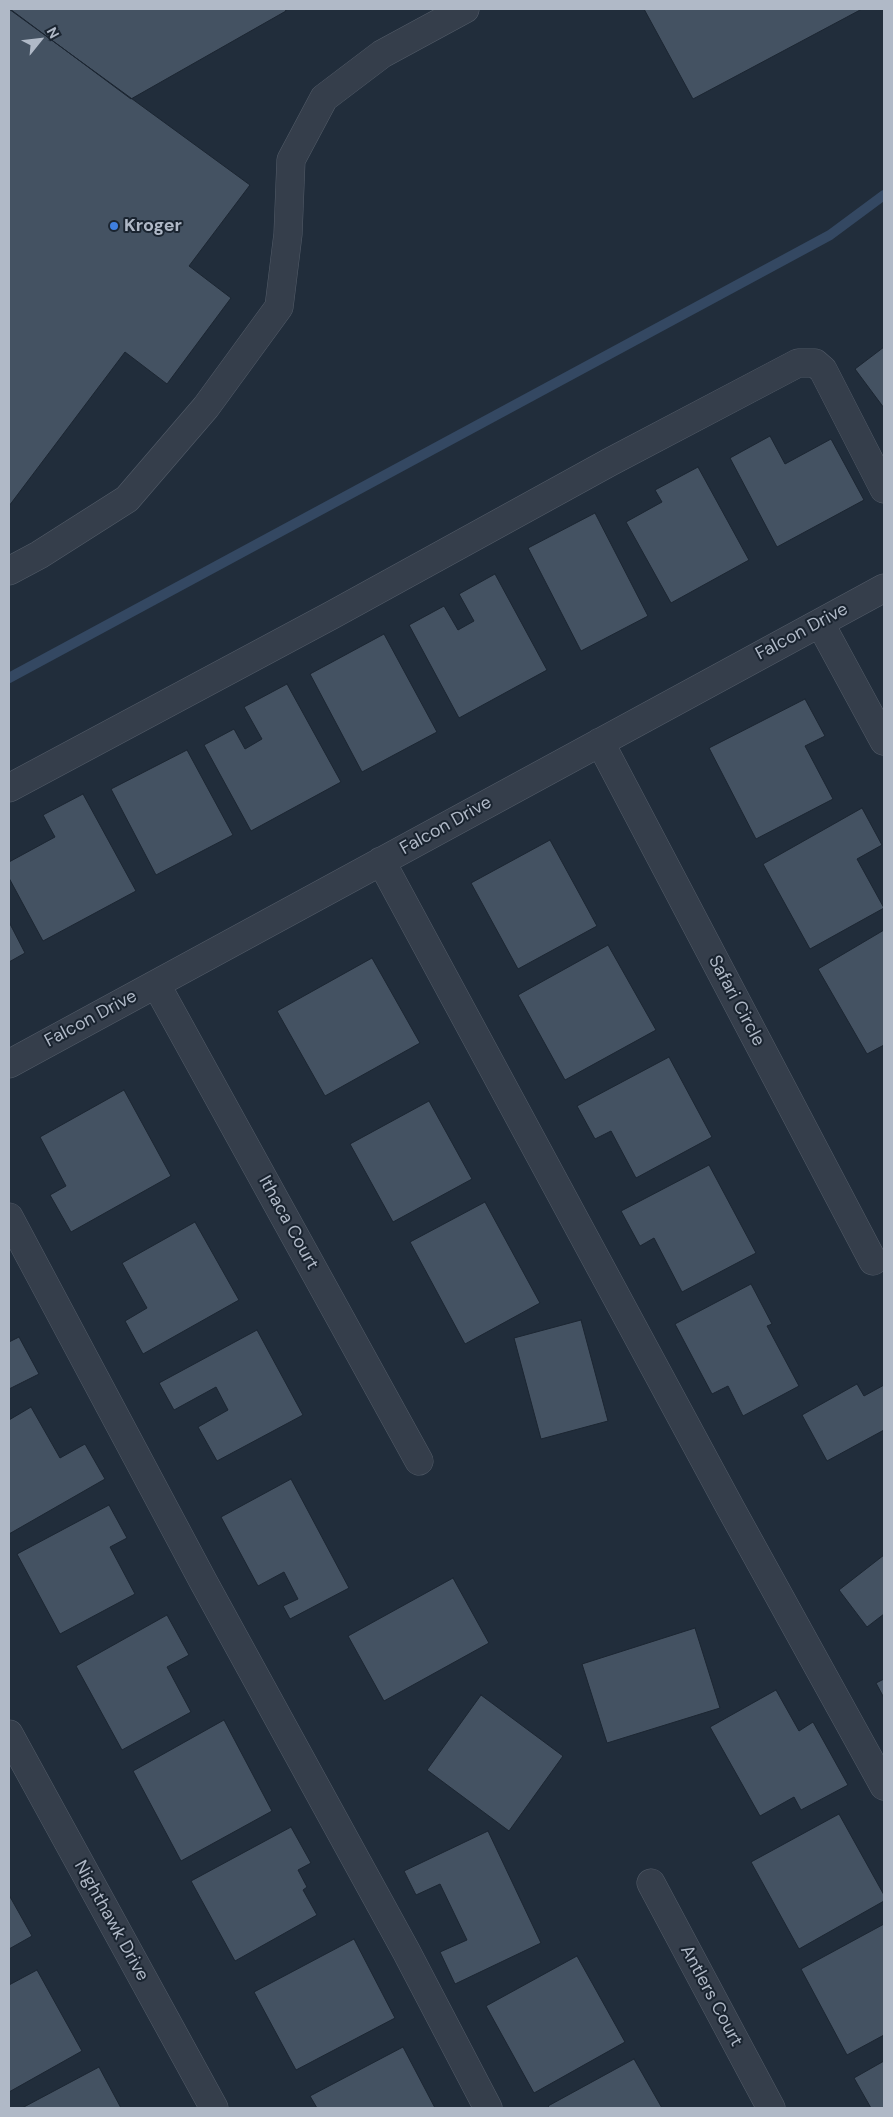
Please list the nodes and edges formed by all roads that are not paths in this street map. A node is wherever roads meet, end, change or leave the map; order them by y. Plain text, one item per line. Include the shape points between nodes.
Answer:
1 (465, 9) edge
2 (884, 490) edge
3 (9, 571) edge
4 (884, 588) edge
5 (820, 623) junction
6 (884, 741) edge
7 (600, 742) junction
8 (9, 788) edge
9 (381, 861) junction
10 (156, 984) junction
11 (9, 1064) edge
12 (9, 1217) edge
13 (872, 1261) dead end
14 (419, 1461) dead end
15 (9, 1734) edge
16 (884, 1786) edge
17 (652, 1883) dead end
18 (214, 2108) edge
19 (488, 2108) edge
20 (771, 2108) edge

1 - 3 street via 382,54 324,98 291,160 288,234 279,307 206,407 127,499
2 - 8 street via 823,370 815,363 798,363
4 - 5 street, Falcon Drive
5 - 6 street
5 - 7 street, Falcon Drive
7 - 9 street, Falcon Drive
7 - 13 street, Safari Circle
9 - 10 street, Falcon Drive
9 - 16 street
10 - 11 street, Falcon Drive
10 - 14 street, Ithaca Court
12 - 19 street
15 - 18 street, Nighthawk Drive
17 - 20 street, Antlers Court

